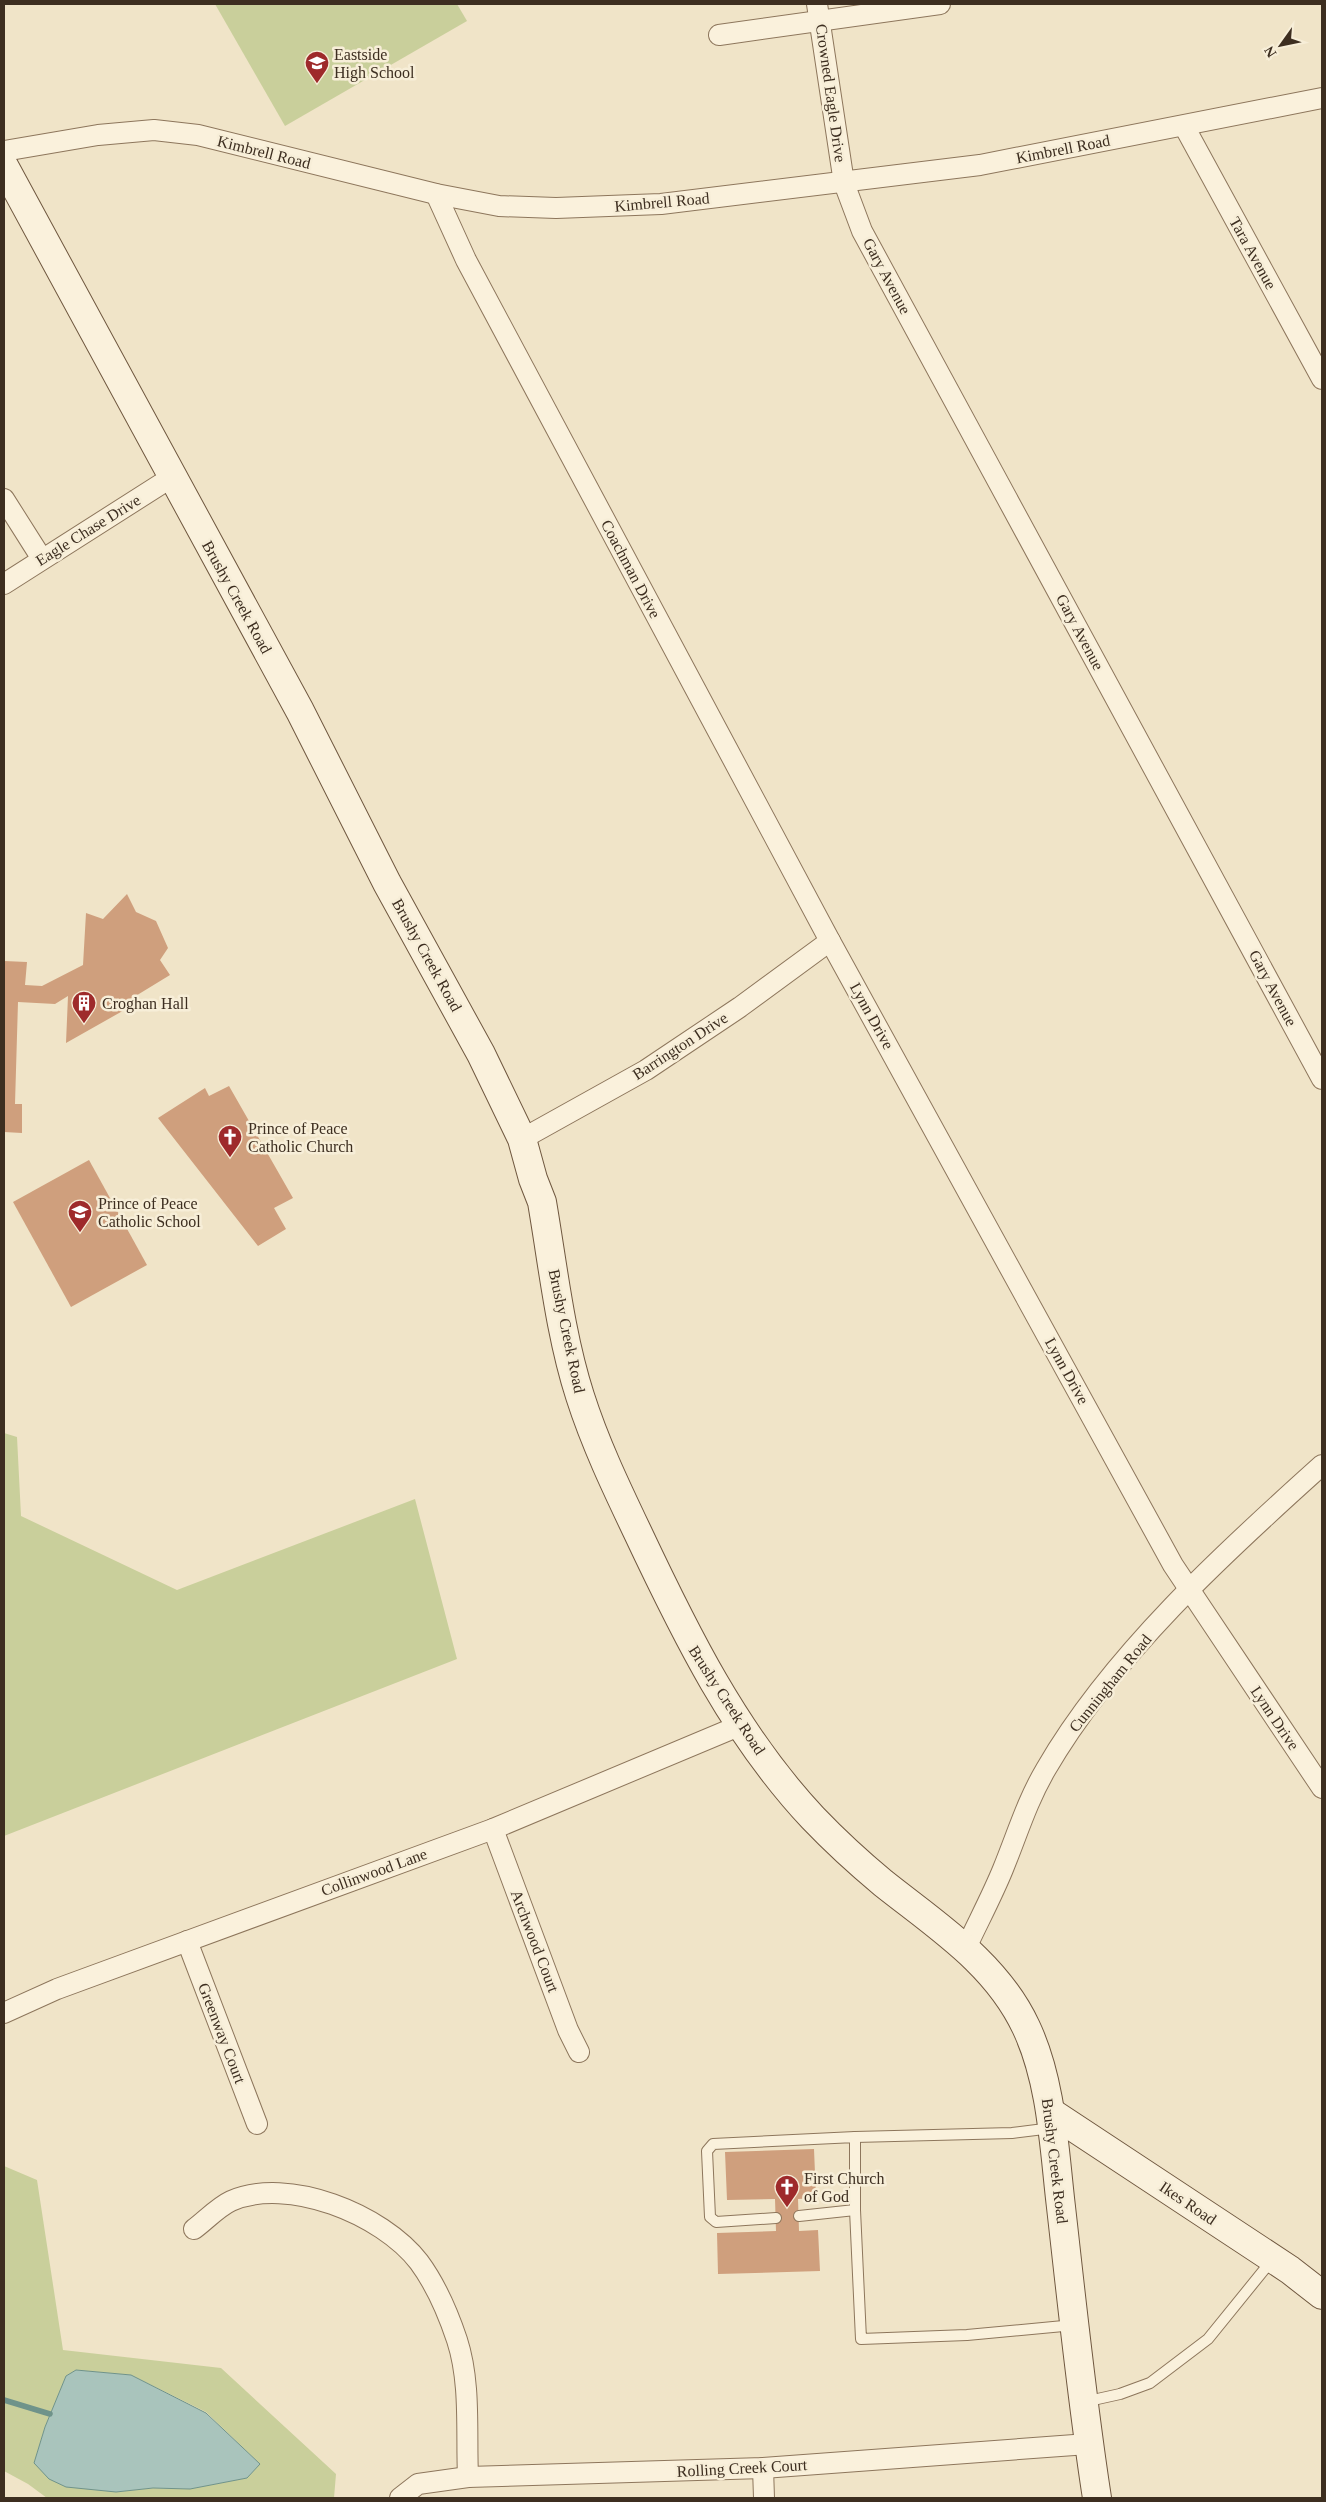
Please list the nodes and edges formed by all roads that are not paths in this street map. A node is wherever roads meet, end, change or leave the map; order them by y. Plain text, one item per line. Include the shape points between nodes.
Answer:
1 (940, 4) edge
2 (819, 12) edge
3 (719, 35) dead end
4 (1322, 98) edge
5 (1184, 126) junction
6 (4, 151) edge
7 (4, 166) edge
8 (844, 183) junction
9 (436, 194) junction
10 (1322, 379) edge
11 (172, 477) junction
12 (4, 499) edge
13 (42, 559) junction
14 (4, 584) edge
15 (830, 941) junction
16 (1322, 1078) edge
17 (522, 1139) junction
18 (1322, 1465) edge
19 (1190, 1590) junction
20 (741, 1724) junction
21 (1322, 1788) edge
22 (493, 1829) junction
23 (187, 1941) junction
24 (966, 1948) junction
25 (4, 2013) edge
26 (579, 2052) dead end
27 (1052, 2120) junction
28 (257, 2124) dead end
29 (855, 2137) junction
30 (855, 2210) junction
31 (799, 2216) dead end
32 (776, 2218) dead end
33 (194, 2229) dead end
34 (1273, 2259) junction
35 (1322, 2295) edge
36 (1075, 2325) junction
37 (1083, 2402) junction
38 (1088, 2444) junction
39 (763, 2468) junction
40 (468, 2476) junction
41 (400, 2498) edge
42 (764, 2498) edge
43 (1097, 2498) edge

1 - 2 street
2 - 3 street
2 - 8 street, Crowned Eagle Drive
4 - 5 street, Kimbrell Road
5 - 8 street, Kimbrell Road via 980,164
5 - 10 street, Tara Avenue
6 - 9 street, Kimbrell Road via 98,135 154,130 198,136
7 - 11 street, Brushy Creek Road
8 - 9 street, Kimbrell Road via 661,204 556,208 499,206
8 - 16 street, Gary Avenue via 862,231
9 - 15 street, Coachman Drive via 466,260
11 - 13 street, Eagle Chase Drive
11 - 17 street, Brushy Creek Road via 300,711 481,1054
12 - 13 street
13 - 14 street, Eagle Chase Drive
15 - 17 street, Barrington Drive via 646,1070
15 - 19 street, Lynn Drive via 1173,1565
17 - 20 street, Brushy Creek Road via 542,1202 569,1354 591,1430 680,1623
18 - 19 street, Cunningham Road
19 - 21 street, Lynn Drive
19 - 24 street, Cunningham Road via 1105,1685 1046,1768
20 - 22 street, Collinwood Lane
20 - 24 street, Brushy Creek Road via 786,1787 842,1846 879,1880
22 - 23 street, Collinwood Lane
22 - 26 street, Archwood Court
23 - 25 street, Collinwood Lane via 57,1989
23 - 28 street, Greenway Court
24 - 27 street, Brushy Creek Road via 1010,1995 1028,2031
27 - 29 lane via 1012,2133
27 - 34 street, Ikes Road
27 - 36 street, Brushy Creek Road
29 - 30 lane
29 - 32 lane via 713,2144 707,2151 710,2217 716,2222
30 - 31 lane
30 - 36 lane via 862,2339 967,2335
33 - 40 street via 230,2202 259,2194 289,2194 329,2201 364,2218 395,2240 418,2261 443,2302 458,2342 464,2373
34 - 35 street, Ikes Road
34 - 37 lane via 1208,2339 1138,2388
36 - 37 street, Brushy Creek Road
37 - 38 street, Brushy Creek Road
38 - 39 street, Rolling Creek Court
38 - 43 street, Brushy Creek Road
39 - 40 street, Rolling Creek Court
39 - 42 street
40 - 41 street, Rolling Creek Court via 418,2484

